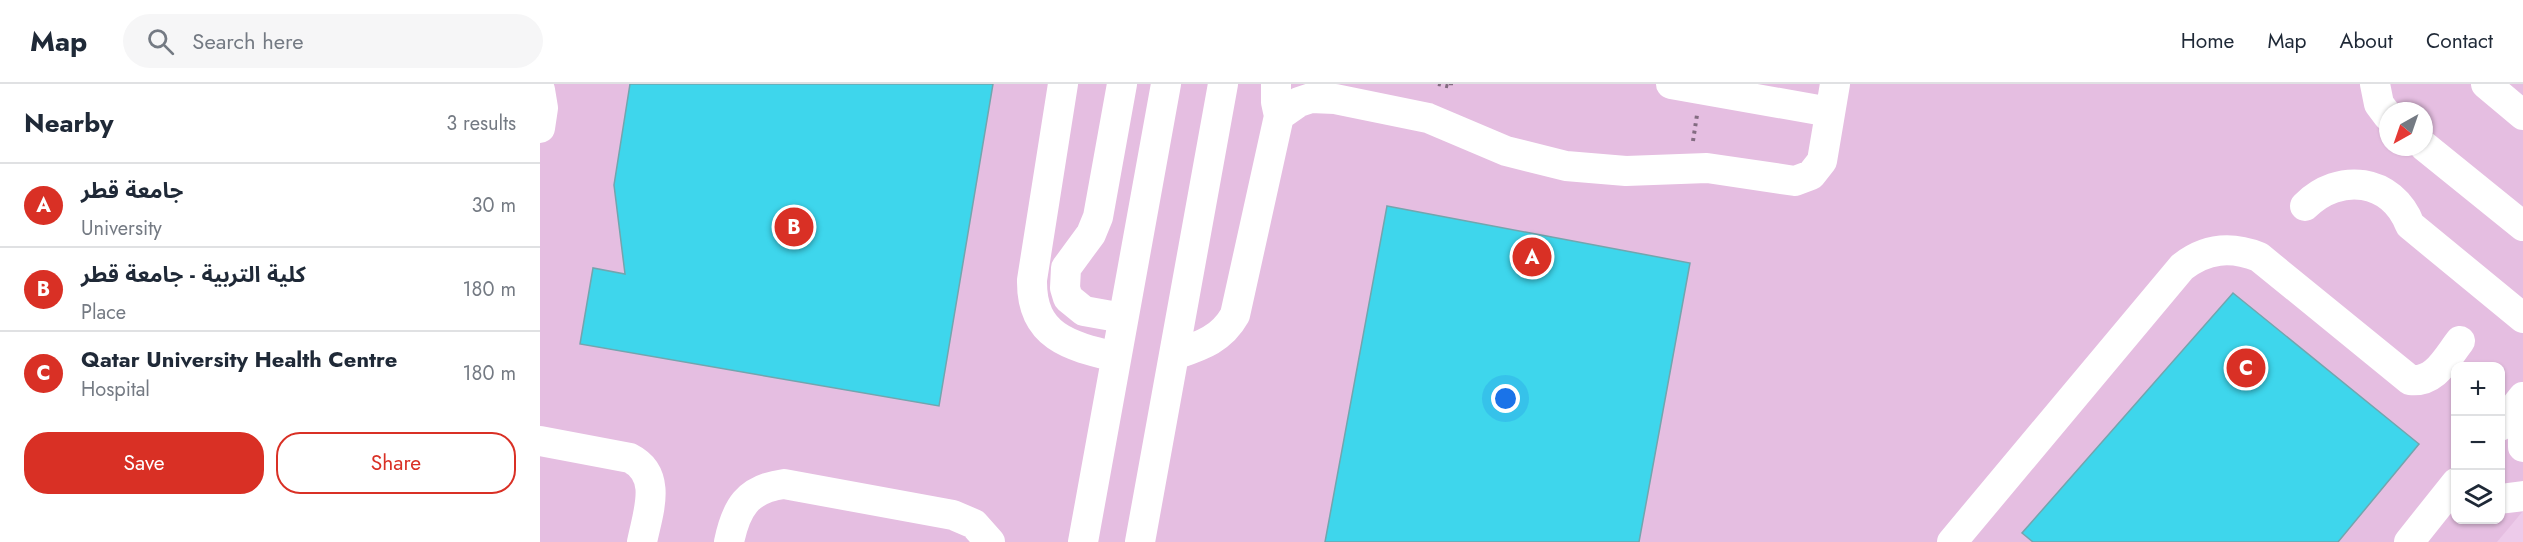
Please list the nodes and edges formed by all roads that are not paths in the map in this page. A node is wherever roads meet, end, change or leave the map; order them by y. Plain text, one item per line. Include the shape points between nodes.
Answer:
1 (1064, 84) edge
2 (1122, 84) edge
3 (1166, 84) edge
4 (1224, 84) edge
5 (1276, 84) edge
6 (1671, 84) edge
7 (2375, 84) edge
8 (2486, 84) edge
9 (540, 90) edge
10 (1832, 98) edge
11 (2379, 104) edge
12 (2523, 115) edge
13 (1279, 116) junction
14 (540, 128) edge
15 (2433, 153) edge
16 (2310, 213) dead end
17 (2523, 226) edge
18 (1124, 318) junction
19 (2523, 318) edge
20 (2460, 342) dead end
21 (1174, 355) junction
22 (1116, 357) junction
23 (2523, 397) edge
24 (2505, 420) edge
25 (2523, 429) edge
26 (540, 441) edge
27 (2523, 447) edge
28 (2451, 489) edge
29 (2523, 496) edge
30 (2505, 498) edge
31 (2451, 513) edge
32 (2413, 537) edge
33 (642, 542) edge
34 (729, 542) edge
35 (990, 542) edge
36 (1083, 542) edge
37 (1140, 542) edge
38 (1952, 542) edge

1 - 22 street via 1031,294 1039,318 1057,338 1081,349
2 - 18 street via 1098,217 1087,241 1066,268 1064,278 1068,298 1076,306 1094,314
3 - 18 street
4 - 21 street
5 - 13 street
6 - 10 street via 1702,90
7 - 11 street
8 - 12 street
9 - 14 street
10 - 13 street via 1822,161 1811,175 1788,180 1707,168 1626,171 1566,166 1506,151 1428,118 1335,99 1311,98
13 - 21 street via 1235,315 1220,336
15 - 17 street
16 - 19 street via 2351,204 2410,225
18 - 22 street
20 - 38 street via 2428,378 2410,380 2259,257 2232,249 2205,253 2182,267
21 - 37 street
22 - 36 street
23 - 24 street
25 - 27 street
26 - 33 street via 638,462 652,487
28 - 32 street
29 - 30 street
31 - 32 street
34 - 35 street via 740,507 771,485 783,484 964,518 983,531

